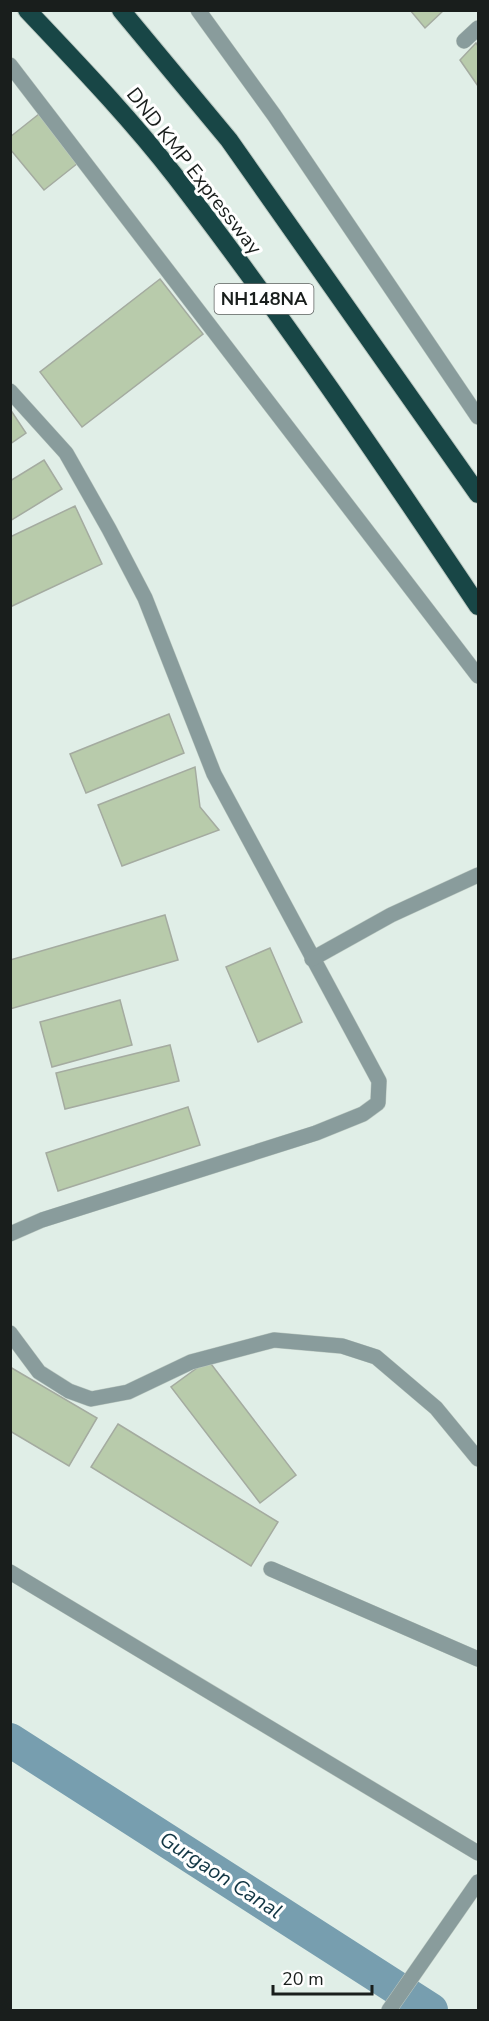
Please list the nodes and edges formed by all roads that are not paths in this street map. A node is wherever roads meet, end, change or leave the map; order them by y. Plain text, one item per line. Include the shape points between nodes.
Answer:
1 (27, 10) edge
2 (121, 10) edge
3 (198, 10) edge
4 (478, 28) edge
5 (464, 41) dead end
6 (10, 64) edge
7 (10, 391) edge
8 (478, 417) edge
9 (478, 494) edge
10 (478, 606) edge
11 (478, 676) edge
12 (478, 875) edge
13 (312, 958) junction
14 (10, 1234) edge
15 (10, 1333) edge
16 (478, 1459) edge
17 (271, 1569) dead end
18 (10, 1572) edge
19 (478, 1659) edge
20 (478, 1853) edge
21 (478, 1882) edge
22 (389, 2010) edge

1 - 10 highway, DND KMP Expressway / NH148NA via 103,91 174,176 369,443
2 - 9 highway, NH148NA via 229,140
3 - 8 street via 274,115
4 - 5 street
6 - 11 street
7 - 13 street via 66,453 146,598 214,774
12 - 13 street via 391,915
13 - 14 street via 379,1081 378,1103 363,1114 316,1133 42,1220
15 - 16 street via 39,1372 91,1399 128,1392 191,1362 274,1340 342,1346 376,1357 436,1408
17 - 19 street
18 - 20 street
21 - 22 street

